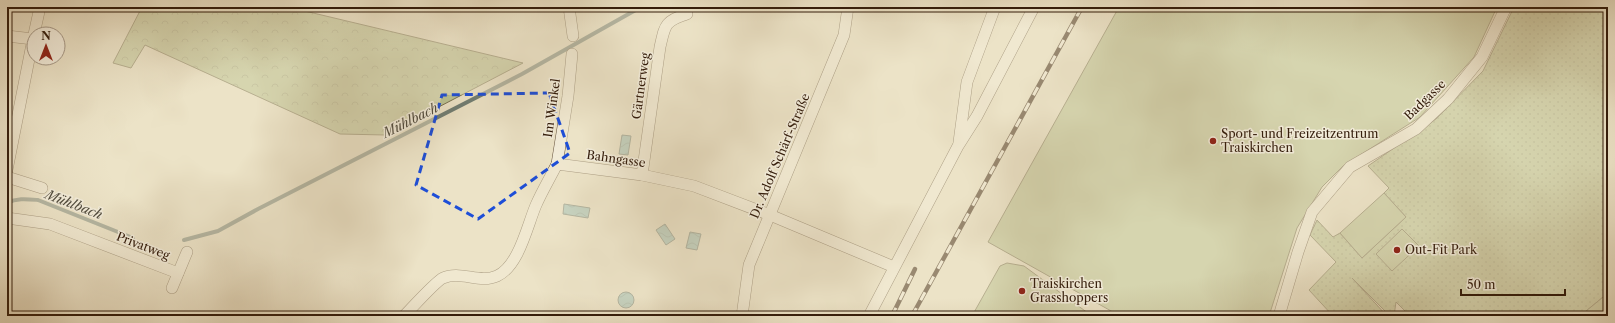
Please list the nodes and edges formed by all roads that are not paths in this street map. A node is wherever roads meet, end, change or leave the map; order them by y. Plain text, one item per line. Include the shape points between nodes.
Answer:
1 (40, 7) edge
2 (570, 7) edge
3 (848, 7) edge
4 (995, 7) edge
5 (1034, 7) edge
6 (1506, 7) edge
7 (687, 14) dead end
8 (36, 26) edge
9 (7, 36) edge
10 (573, 36) dead end
11 (26, 38) edge
12 (572, 54) dead end
13 (28, 66) edge
14 (958, 146) junction
15 (557, 164) junction
16 (7, 170) edge
17 (642, 175) junction
18 (7, 177) edge
19 (42, 188) dead end
20 (770, 214) junction
21 (7, 218) edge
22 (187, 252) dead end
23 (894, 267) junction
24 (178, 273) junction
25 (172, 288) dead end
26 (404, 316) edge
27 (742, 316) edge
28 (869, 316) edge
29 (1279, 316) edge

1 - 8 street
2 - 10 street
3 - 20 street, Dr. Adolf Schärf-Straße via 844,35
4 - 14 street via 966,82
5 - 14 street via 977,116
6 - 29 street, Badgasse via 1482,56 1448,99 1416,129 1350,167 1312,212
7 - 17 street, Gärtnerweg via 674,18 665,26
9 - 11 street
12 - 15 street, Im Winkel
13 - 16 street
14 - 23 street
15 - 17 street, Bahngasse
15 - 26 street via 536,205 516,257 508,269 498,276 487,279 455,276 443,278
17 - 20 street, Bahngasse via 694,186
18 - 19 street
20 - 23 street, Bahngasse
20 - 27 street, Dr. Adolf Schärf-Straße via 749,265
21 - 24 street, Privatweg via 50,224
22 - 24 street
23 - 28 street
24 - 25 street

